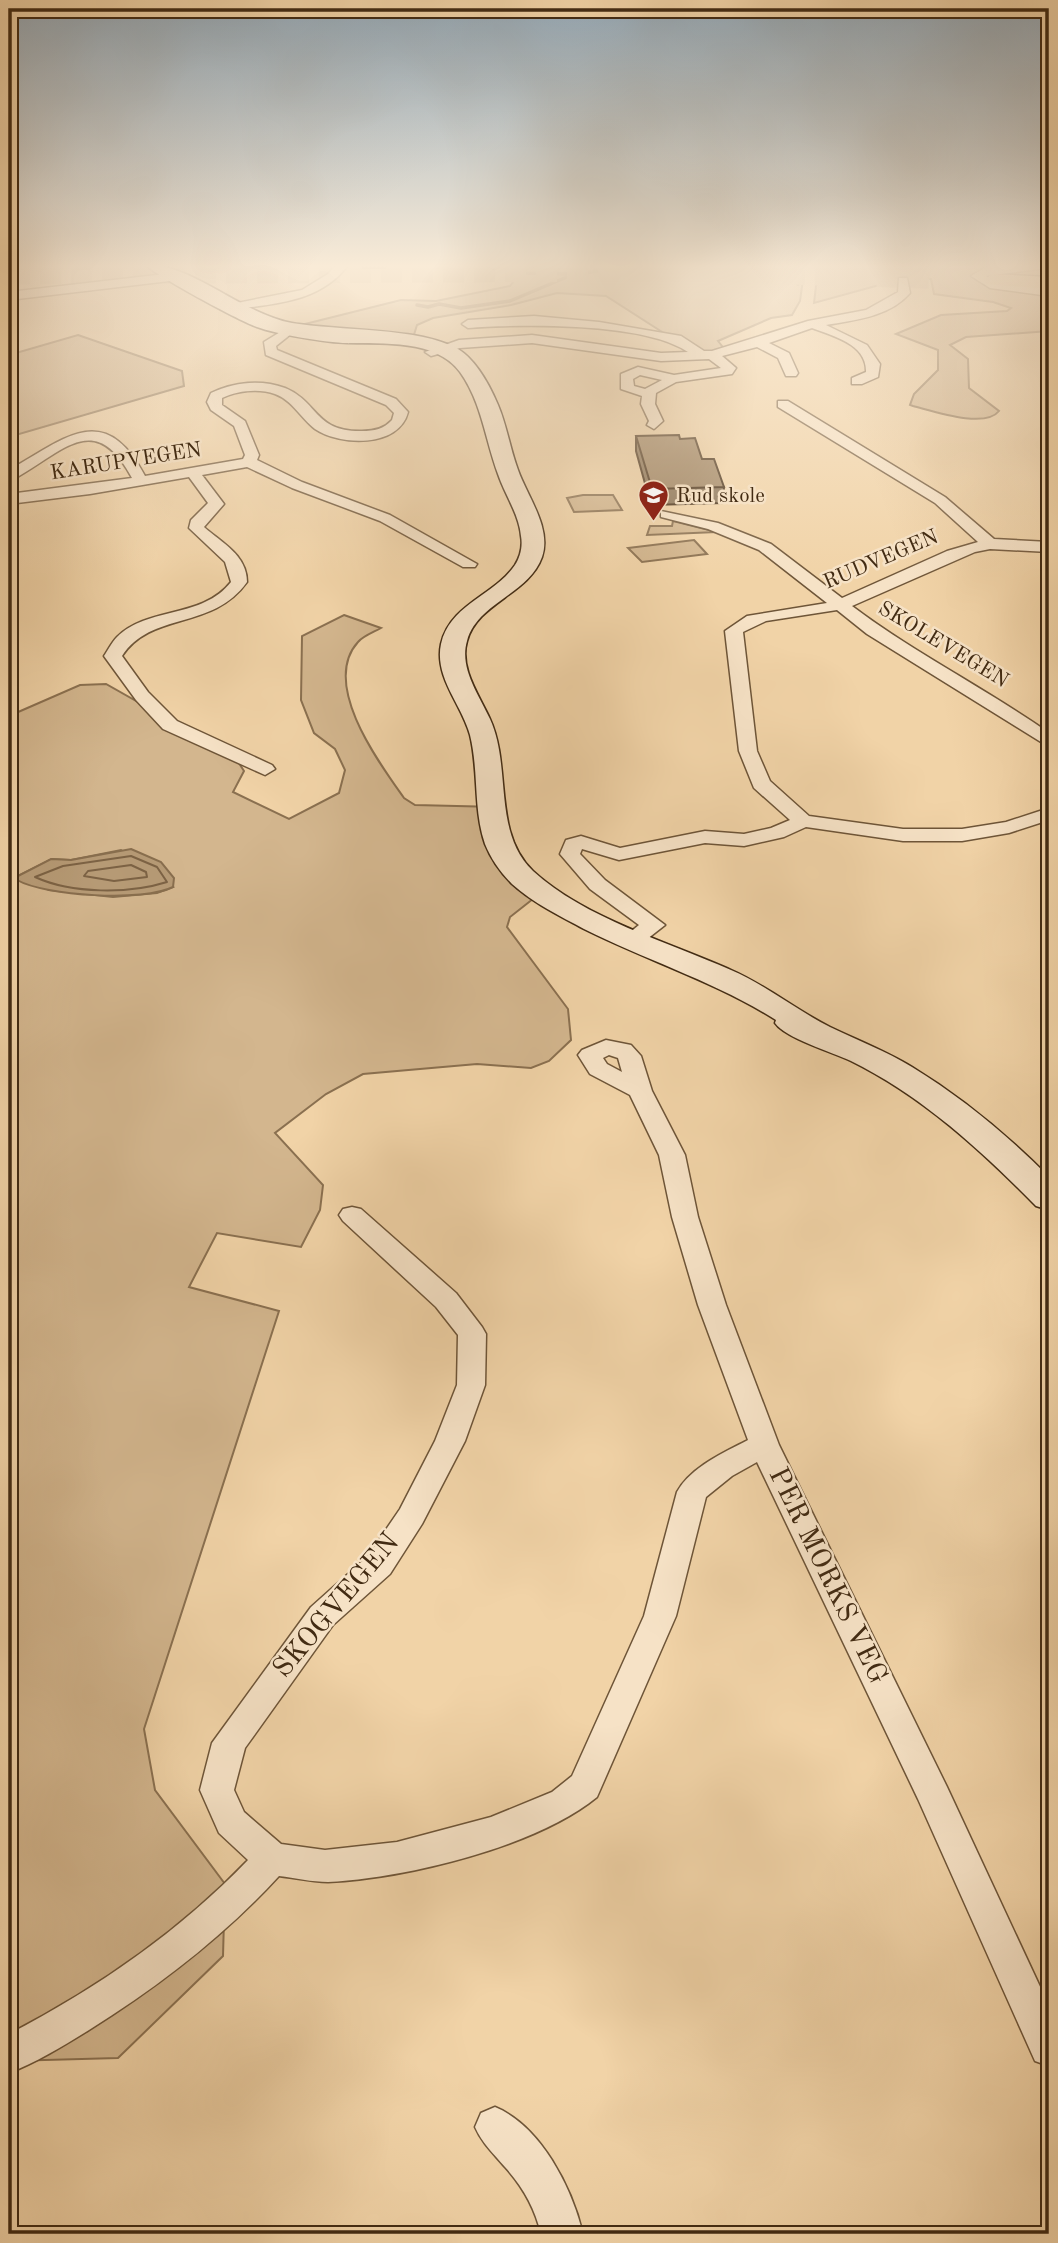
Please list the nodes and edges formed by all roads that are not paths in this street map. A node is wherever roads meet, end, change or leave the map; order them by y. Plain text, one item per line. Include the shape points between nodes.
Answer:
1 (313, 370) edge
2 (466, 370) edge
3 (727, 370) edge
4 (789, 370) edge
5 (874, 370) edge
6 (790, 373) dead end
7 (673, 379) junction
8 (858, 381) dead end
9 (649, 394) junction
10 (783, 404) dead end
11 (654, 425) dead end
12 (249, 462) junction
13 (193, 472) junction
14 (9, 476) edge
15 (141, 481) junction
16 (9, 499) edge
17 (666, 514) dead end
18 (990, 544) junction
19 (1049, 547) edge
20 (469, 564) dead end
21 (837, 606) junction
22 (1049, 741) edge
23 (265, 769) dead end
24 (1049, 814) edge
25 (803, 821) junction
26 (634, 938) junction
27 (640, 1091) dead end
28 (1049, 1198) edge
29 (352, 1215) dead end
30 (764, 1445) junction
31 (272, 1859) junction
32 (1049, 2048) edge
33 (9, 2054) edge
34 (495, 2127) dead end
35 (562, 2234) edge

1 - 12 street via 391,402 401,412 400,423 378,434 340,434 321,426 283,392 229,390 214,402 244,430 253,455
2 - 26 main road via 488,406 533,542 522,572 465,623 452,650 455,670 484,740 499,841 513,868 534,887
3 - 7 street
4 - 6 street
5 - 8 street
7 - 9 street
7 - 9 street via 638,371 626,377 628,389
9 - 11 street
10 - 18 street via 940,499
12 - 13 street, KARUPVEGEN
12 - 20 street via 385,518
13 - 15 street, KARUPVEGEN
13 - 23 street via 216,504 196,523 197,528 234,561 239,582 225,600 142,630 116,648 113,656 170,725
14 - 15 street via 61,443 95,438 120,447
15 - 16 street, KARUPVEGEN
17 - 21 street, SKOLEVEGEN via 765,547
18 - 19 street, RUDVEGEN
18 - 21 street, RUDVEGEN via 950,555
21 - 22 street, SKOLEVEGEN
21 - 25 street, RUDVEGEN via 760,618 734,631 748,751 761,784
24 - 25 street via 1009,827 950,835 867,832
25 - 26 street via 744,840 705,837 619,854 581,842 573,844 570,854 578,866 654,925
26 - 28 main road via 778,1019 814,1031 954,1108
27 - 30 street, PER MORKS VEG via 671,1155 712,1305
29 - 31 street, SKOGVEGEN via 446,1300 472,1334 471,1385 450,1441 379,1565 322,1616 229,1743 217,1790 231,1822
30 - 31 street via 721,1468 692,1492 660,1616 585,1786 564,1803 495,1832 397,1858 325,1866
30 - 32 street, PER MORKS VEG via 935,1798
31 - 33 street via 220,1913 136,1976
34 - 35 street via 527,2159 551,2200

